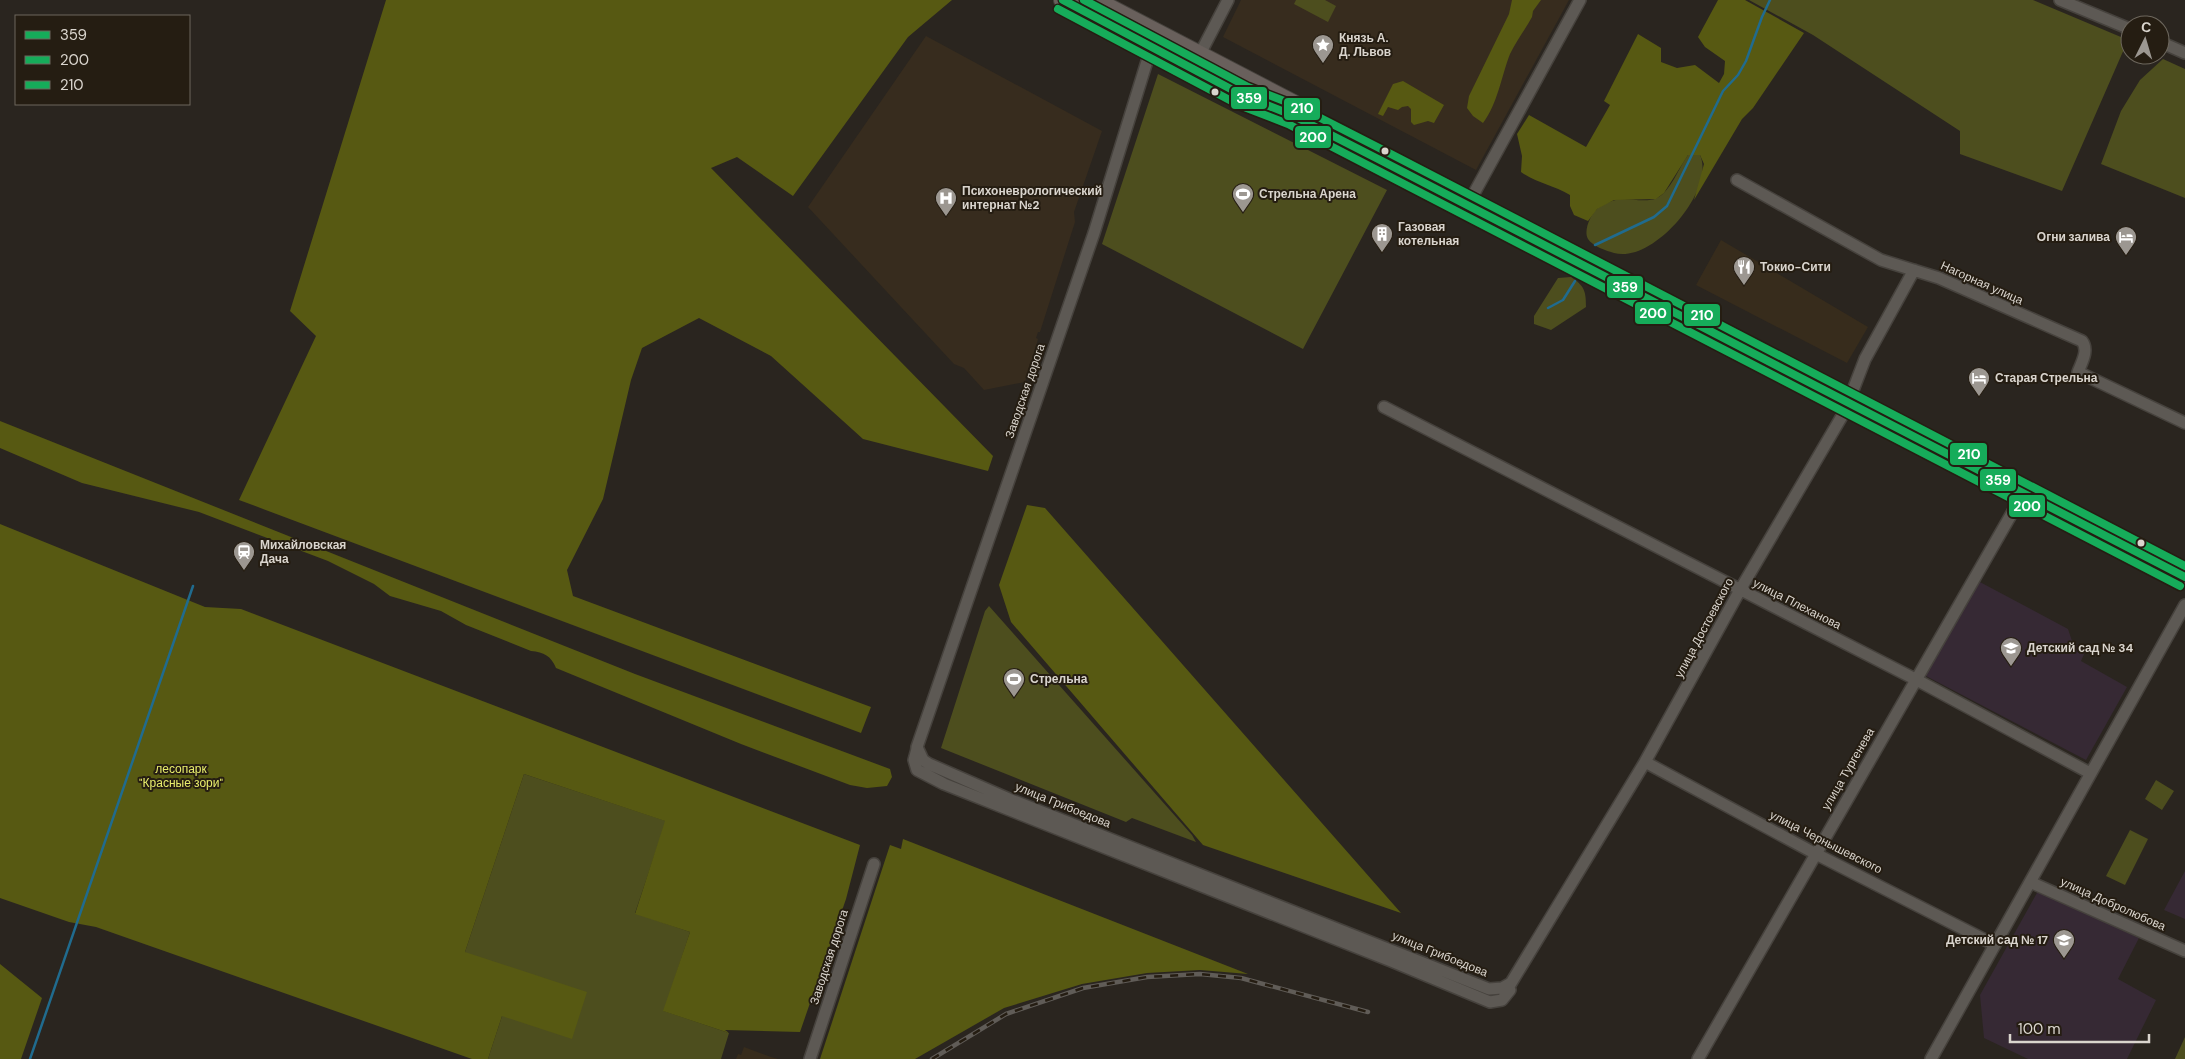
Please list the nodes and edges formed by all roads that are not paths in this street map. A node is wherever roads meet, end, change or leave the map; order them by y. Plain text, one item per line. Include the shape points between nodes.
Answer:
1 (1063, 0) edge
2 (1094, 0) edge
3 (1228, 0) edge
4 (1580, 0) edge
5 (2060, 0) edge
6 (2120, 25) edge
7 (1157, 41) junction
8 (2170, 46) edge
9 (2185, 53) edge
10 (1199, 56) junction
11 (1737, 180) dead end
12 (1472, 197) junction
13 (1914, 270) junction
14 (1849, 398) junction
15 (1384, 407) dead end
16 (2185, 423) edge
17 (2022, 494) junction
18 (2185, 564) edge
19 (2185, 578) edge
20 (1740, 590) junction
21 (2185, 605) edge
22 (1915, 679) junction
23 (917, 752) joint
24 (1645, 762) junction
25 (2090, 773) junction
26 (1816, 854) junction
27 (874, 864) dead end
28 (2030, 882) junction
29 (1995, 945) junction
30 (2185, 951) edge
31 (1514, 981) junction
32 (1505, 993) dead end
33 (810, 1059) edge
34 (1698, 1059) edge
35 (1931, 1059) edge

1 - 7 main road
2 - 7 main road
3 - 10 street
4 - 12 street
5 - 6 street
7 - 10 main road
7 - 14 main road via 1244,96 1292,116
7 - 23 street, Заводская дорога via 1145,66 1094,232
8 - 9 street
10 - 12 main road
11 - 13 street, Нагорная улица via 1881,260
12 - 14 main road
13 - 14 street, улица Достоевского via 1865,359
13 - 16 street, Нагорная улица via 2082,341 2086,350 2078,372
14 - 17 main road
14 - 18 main road
14 - 20 street, улица Достоевского via 1845,411
15 - 20 street, улица Плеханова
17 - 19 main road
17 - 22 street, улица Тургенева
20 - 22 street, улица Плеханова
20 - 24 street, улица Достоевского
21 - 25 street
22 - 25 street, улица Плеханова
22 - 26 street, улица Тургенева
23 - 31 street, улица Грибоедова via 929,764 1009,799 1470,981 1495,990
24 - 26 street, улица Чернышевского
24 - 31 street, улица Достоевского
25 - 28 street
26 - 29 street, улица Чернышевского
26 - 34 street, улица Тургенева
27 - 33 street, Заводская дорога
28 - 29 street
28 - 30 street, улица Добролюбова
29 - 35 street
31 - 32 street, улица Достоевского

